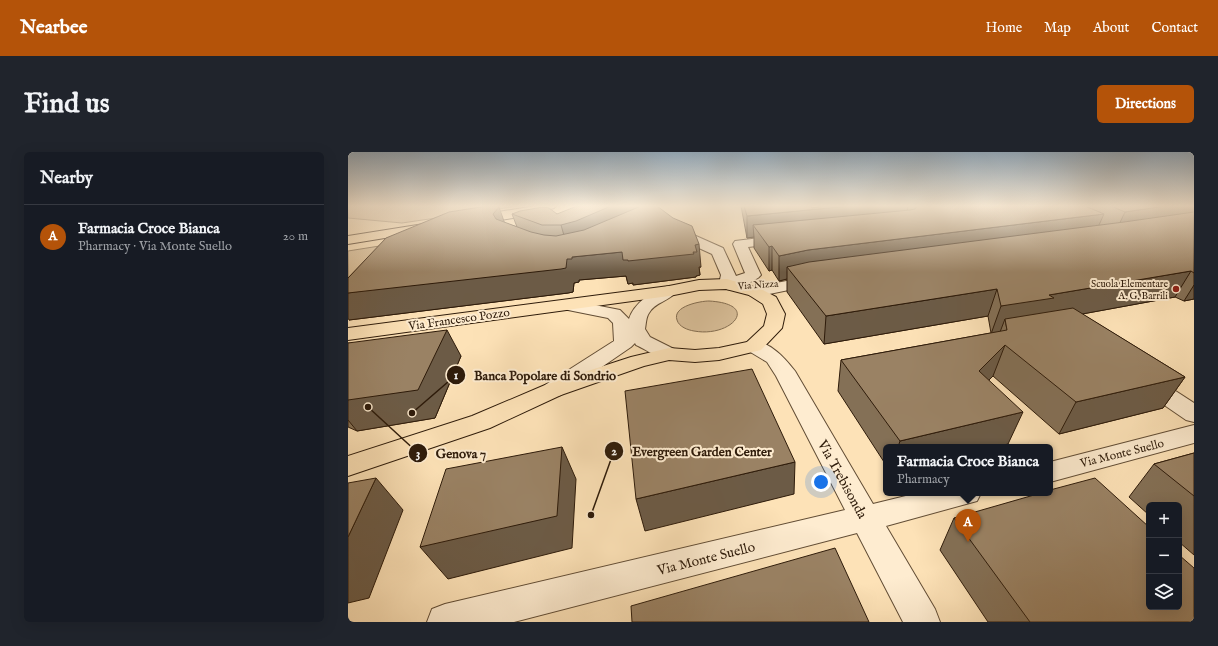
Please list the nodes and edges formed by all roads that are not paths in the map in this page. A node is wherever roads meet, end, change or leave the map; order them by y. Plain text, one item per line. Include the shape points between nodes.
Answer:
1 (424, 228) edge
2 (672, 228) edge
3 (795, 238) edge
4 (348, 240) edge
5 (831, 278) edge
6 (807, 281) junction
7 (730, 285) junction
8 (669, 291) junction
9 (755, 292) junction
10 (596, 301) junction
11 (570, 304) junction
12 (633, 328) junction
13 (348, 334) edge
14 (754, 346) junction
15 (669, 354) junction
16 (1130, 372) edge
17 (553, 390) junction
18 (1194, 414) edge
19 (1194, 434) edge
20 (348, 466) edge
21 (1053, 471) edge
22 (955, 496) edge
23 (866, 519) junction
24 (445, 622) edge
25 (922, 622) edge

1 - 4 main road
2 - 7 street via 682,235 718,250 729,275
3 - 7 street via 740,244 752,275
5 - 6 street, Via Nizza
6 - 7 street, Via Nizza
6 - 9 street, Via Nizza
7 - 8 main road, Via Francesco Pozzo via 699,285
7 - 9 main road, Via Francesco Pozzo
8 - 10 main road, Via Francesco Pozzo
8 - 12 street via 650,302
9 - 14 main road via 770,302 776,314 773,328
10 - 11 main road, Via Francesco Pozzo
10 - 12 street, Via Francesco Pozzo via 638,308
11 - 12 street, Via Francesco Pozzo via 614,314
11 - 13 main road, Via Francesco Pozzo
12 - 15 street via 644,341
12 - 17 street
14 - 15 main road via 719,354
14 - 23 street, Via Trebisonda via 774,358 787,376
15 - 17 main road via 638,361
16 - 18 street
17 - 20 main road via 481,422
19 - 21 street, Via Monte Suello
22 - 23 street, Via Monte Suello
23 - 24 street, Via Monte Suello
23 - 25 street, Via Trebisonda

